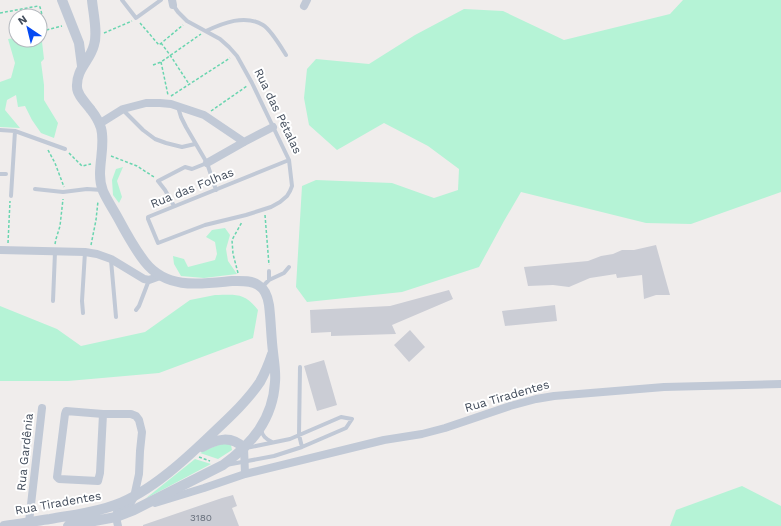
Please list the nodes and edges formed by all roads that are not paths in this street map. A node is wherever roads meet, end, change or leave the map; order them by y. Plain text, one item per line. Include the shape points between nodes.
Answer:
1 (62, 0) edge
2 (92, 0) edge
3 (122, 0) edge
4 (161, 0) edge
5 (172, 3) edge
6 (206, 31) junction
7 (80, 51) junction
8 (90, 54) junction
9 (286, 55) dead end
10 (82, 66) junction
11 (178, 106) junction
12 (123, 109) junction
13 (99, 124) junction
14 (273, 127) junction
15 (0, 130) edge
16 (15, 131) junction
17 (244, 142) junction
18 (195, 144) junction
19 (65, 149) road end
20 (289, 160) junction
21 (207, 163) junction
22 (0, 174) edge
23 (6, 174) dead end
24 (35, 189) dead end
25 (102, 190) junction
26 (216, 190) junction
27 (11, 196) road end
28 (174, 206) junction
29 (246, 215) joint
30 (4, 250) edge
31 (55, 252) junction
32 (85, 252) junction
33 (111, 259) junction
34 (290, 267) dead end
35 (269, 271) road end
36 (160, 276) junction
37 (149, 280) junction
38 (265, 284) junction
39 (53, 301) dead end
40 (136, 310) dead end
41 (83, 313) dead end
42 (116, 317) dead end
43 (273, 352) junction
44 (300, 367) dead end
45 (781, 384) edge
46 (42, 408) dead end
47 (103, 414) junction
48 (261, 428) junction
49 (299, 435) junction
50 (272, 442) junction
51 (302, 446) junction
52 (244, 448) junction
53 (195, 454) junction
54 (244, 462) junction
55 (217, 465) junction
56 (139, 474) junction
57 (245, 474) junction
58 (151, 486) junction
59 (134, 497) junction
60 (143, 507) junction
61 (96, 511) junction
62 (29, 522) junction
63 (117, 522) edge
64 (4, 526) edge
65 (68, 526) edge

1 - 7 street
2 - 8 street via 95,30 94,45
3 - 4 lane via 136,18
5 - 6 lane, Rua das Pétalas via 187,21
6 - 9 lane via 237,20 252,21 264,25
6 - 14 lane, Rua das Pétalas via 220,39 235,54
7 - 8 street via 85,55
7 - 10 street
8 - 10 street
10 - 13 street via 78,77 78,90
11 - 12 street via 146,103
11 - 17 street via 204,115
11 - 18 lane
12 - 13 street
12 - 18 lane via 143,130 156,139 182,147
13 - 25 street via 102,134
14 - 17 street
14 - 20 lane, Rua das Pétalas
15 - 16 lane
16 - 19 lane
16 - 27 lane
17 - 21 street
18 - 21 lane
20 - 26 lane, Rua das Folhas
20 - 29 lane, Rua das Pétalas via 292,186 287,196 265,209
21 - 26 lane
21 - 28 lane via 192,169 185,167 158,181
22 - 23 lane
24 - 25 lane via 63,192
25 - 36 street via 135,248
26 - 28 lane, Rua das Folhas
28 - 29 lane, Rua das Folhas via 148,218 158,244 205,225
30 - 31 street
31 - 32 street
31 - 39 lane
32 - 33 street
32 - 41 lane
33 - 37 street via 134,274
33 - 42 lane
34 - 38 lane
35 - 38 lane
36 - 37 street
36 - 38 street via 191,284 241,281
37 - 40 lane
38 - 43 street, Rua Tiradentes
43 - 48 street, Rua Tiradentes via 275,383 272,403
43 - 53 street via 265,372 254,389
44 - 49 lane
45 - 57 street, Rua Tiradentes via 664,387 536,399 422,434 384,440
46 - 62 street, Rua Gardênia
47 - 47 street via 98,481 58,479 65,412
47 - 56 street via 132,414 139,420 142,432
48 - 50 lane via 265,438
48 - 52 street, Rua Tiradentes
49 - 50 lane
49 - 51 lane
49 - 51 lane, Rua Tiradentes via 341,417 352,419 346,428
50 - 52 lane
51 - 54 lane, Rua Tiradentes via 274,456
52 - 53 street via 238,442 226,439 210,443
52 - 54 street
52 - 55 street, Rua Tiradentes via 236,456
53 - 58 street, Rua Tiradentes
54 - 55 lane, Rua Tiradentes
54 - 57 street
55 - 60 street, Rua Tiradentes
56 - 58 street
56 - 59 street
57 - 60 street, Rua Tiradentes
58 - 59 street, Rua Tiradentes
59 - 61 street, Rua Tiradentes
59 - 63 street via 130,504 117,512
60 - 63 street, Rua Tiradentes
61 - 62 street, Rua Tiradentes
61 - 63 street via 108,513
62 - 64 street, Rua Tiradentes
63 - 65 street, Rua Tiradentes

